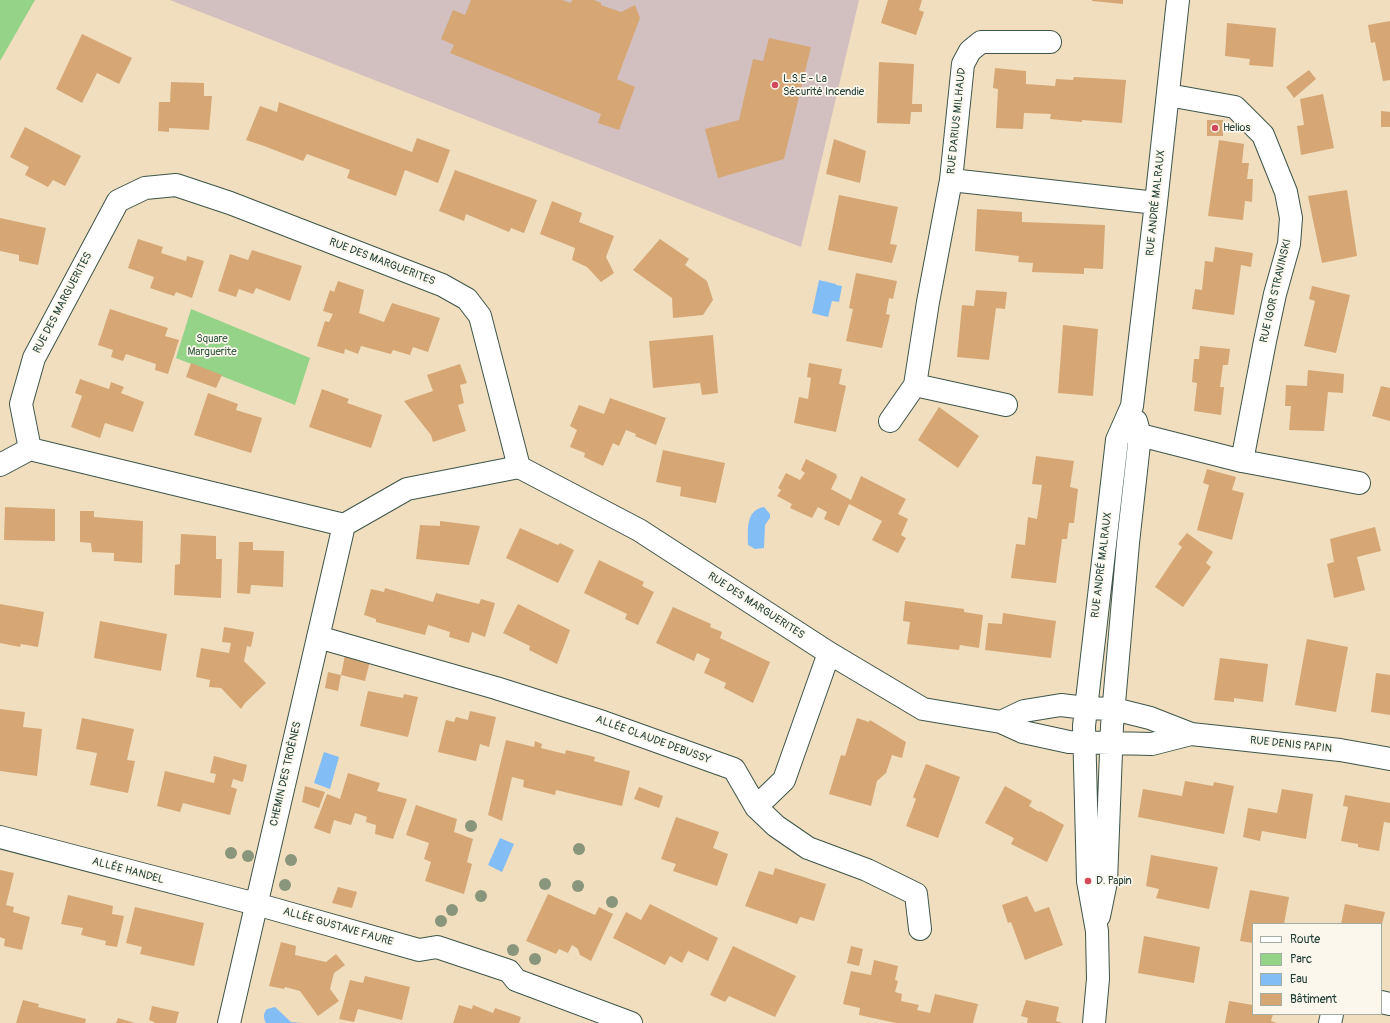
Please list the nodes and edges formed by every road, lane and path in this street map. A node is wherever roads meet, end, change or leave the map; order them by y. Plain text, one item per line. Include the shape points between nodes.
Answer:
1 (1178, 0) edge
2 (1050, 42) dead end
3 (1168, 95) junction
4 (951, 180) junction
5 (1156, 203) junction
6 (915, 385) junction
7 (1006, 406) dead end
8 (1132, 406) junction
9 (890, 421) dead end
10 (1140, 435) junction
11 (30, 449) junction
12 (1242, 461) junction
13 (0, 465) edge
14 (519, 467) junction
15 (1359, 482) dead end
16 (344, 525) junction
17 (318, 637) junction
18 (829, 653) junction
19 (1001, 722) junction
20 (1099, 726) junction
21 (1191, 734) junction
22 (1390, 759) edge
23 (756, 807) junction
24 (0, 837) edge
25 (256, 904) junction
26 (920, 929) dead end
27 (1097, 931) junction
28 (229, 1023) edge
29 (631, 1023) edge
30 (1094, 1023) edge

1 - 3 street, RUE ANDRÉ MALRAUX
2 - 4 street, RUE DARIUS MILHAUD via 981,42 970,51 964,64
3 - 5 street, RUE ANDRÉ MALRAUX
3 - 12 street, RUE IGOR STRAVINSKI via 1235,107 1263,135 1286,192 1291,218 1289,244 1275,294
4 - 5 street, RUE DARIUS MILHAUD
4 - 6 street, RUE DARIUS MILHAUD
5 - 8 street, RUE ANDRÉ MALRAUX
6 - 7 street
6 - 9 street, RUE DARIUS MILHAUD
8 - 10 street, RUE ANDRÉ MALRAUX
8 - 20 street, RUE ANDRÉ MALRAUX via 1117,440 1096,616
10 - 12 street
10 - 20 street, RUE ANDRÉ MALRAUX via 1128,543
11 - 13 street
11 - 14 street, RUE DES MARGUERITES via 21,404 34,358 118,201 145,188 176,185 230,203 435,282 467,299 480,316
11 - 16 street
12 - 15 street
14 - 16 street via 407,489
14 - 18 street, RUE DES MARGUERITES via 639,530
16 - 17 street, CHEMIN DES TROÈNES
17 - 23 street, ALLÉE CLAUDE DEBUSSY via 596,719 734,769
17 - 25 street, CHEMIN DES TROÈNES
18 - 19 street, RUE DES MARGUERITES via 923,710
18 - 23 street via 784,780
19 - 20 street, RUE DES MARGUERITES via 1023,732 1069,742
19 - 20 street via 1024,711 1061,705
20 - 21 street, RUE DENIS PAPIN via 1150,718
20 - 21 street, RUE DENIS PAPIN via 1152,744
20 - 27 street via 1088,881
20 - 27 street via 1108,824 1106,882
21 - 22 street, RUE DENIS PAPIN via 1340,750
23 - 26 street, ALLÉE CLAUDE DEBUSSY via 776,826 808,848 867,870 916,894
24 - 25 street, ALLÉE HANDEL
25 - 28 street, CHEMIN DES TROÈNES
25 - 29 street, ALLÉE GUSTAVE FAURE via 419,950 437,947 509,971 516,980
27 - 30 street via 1098,980

